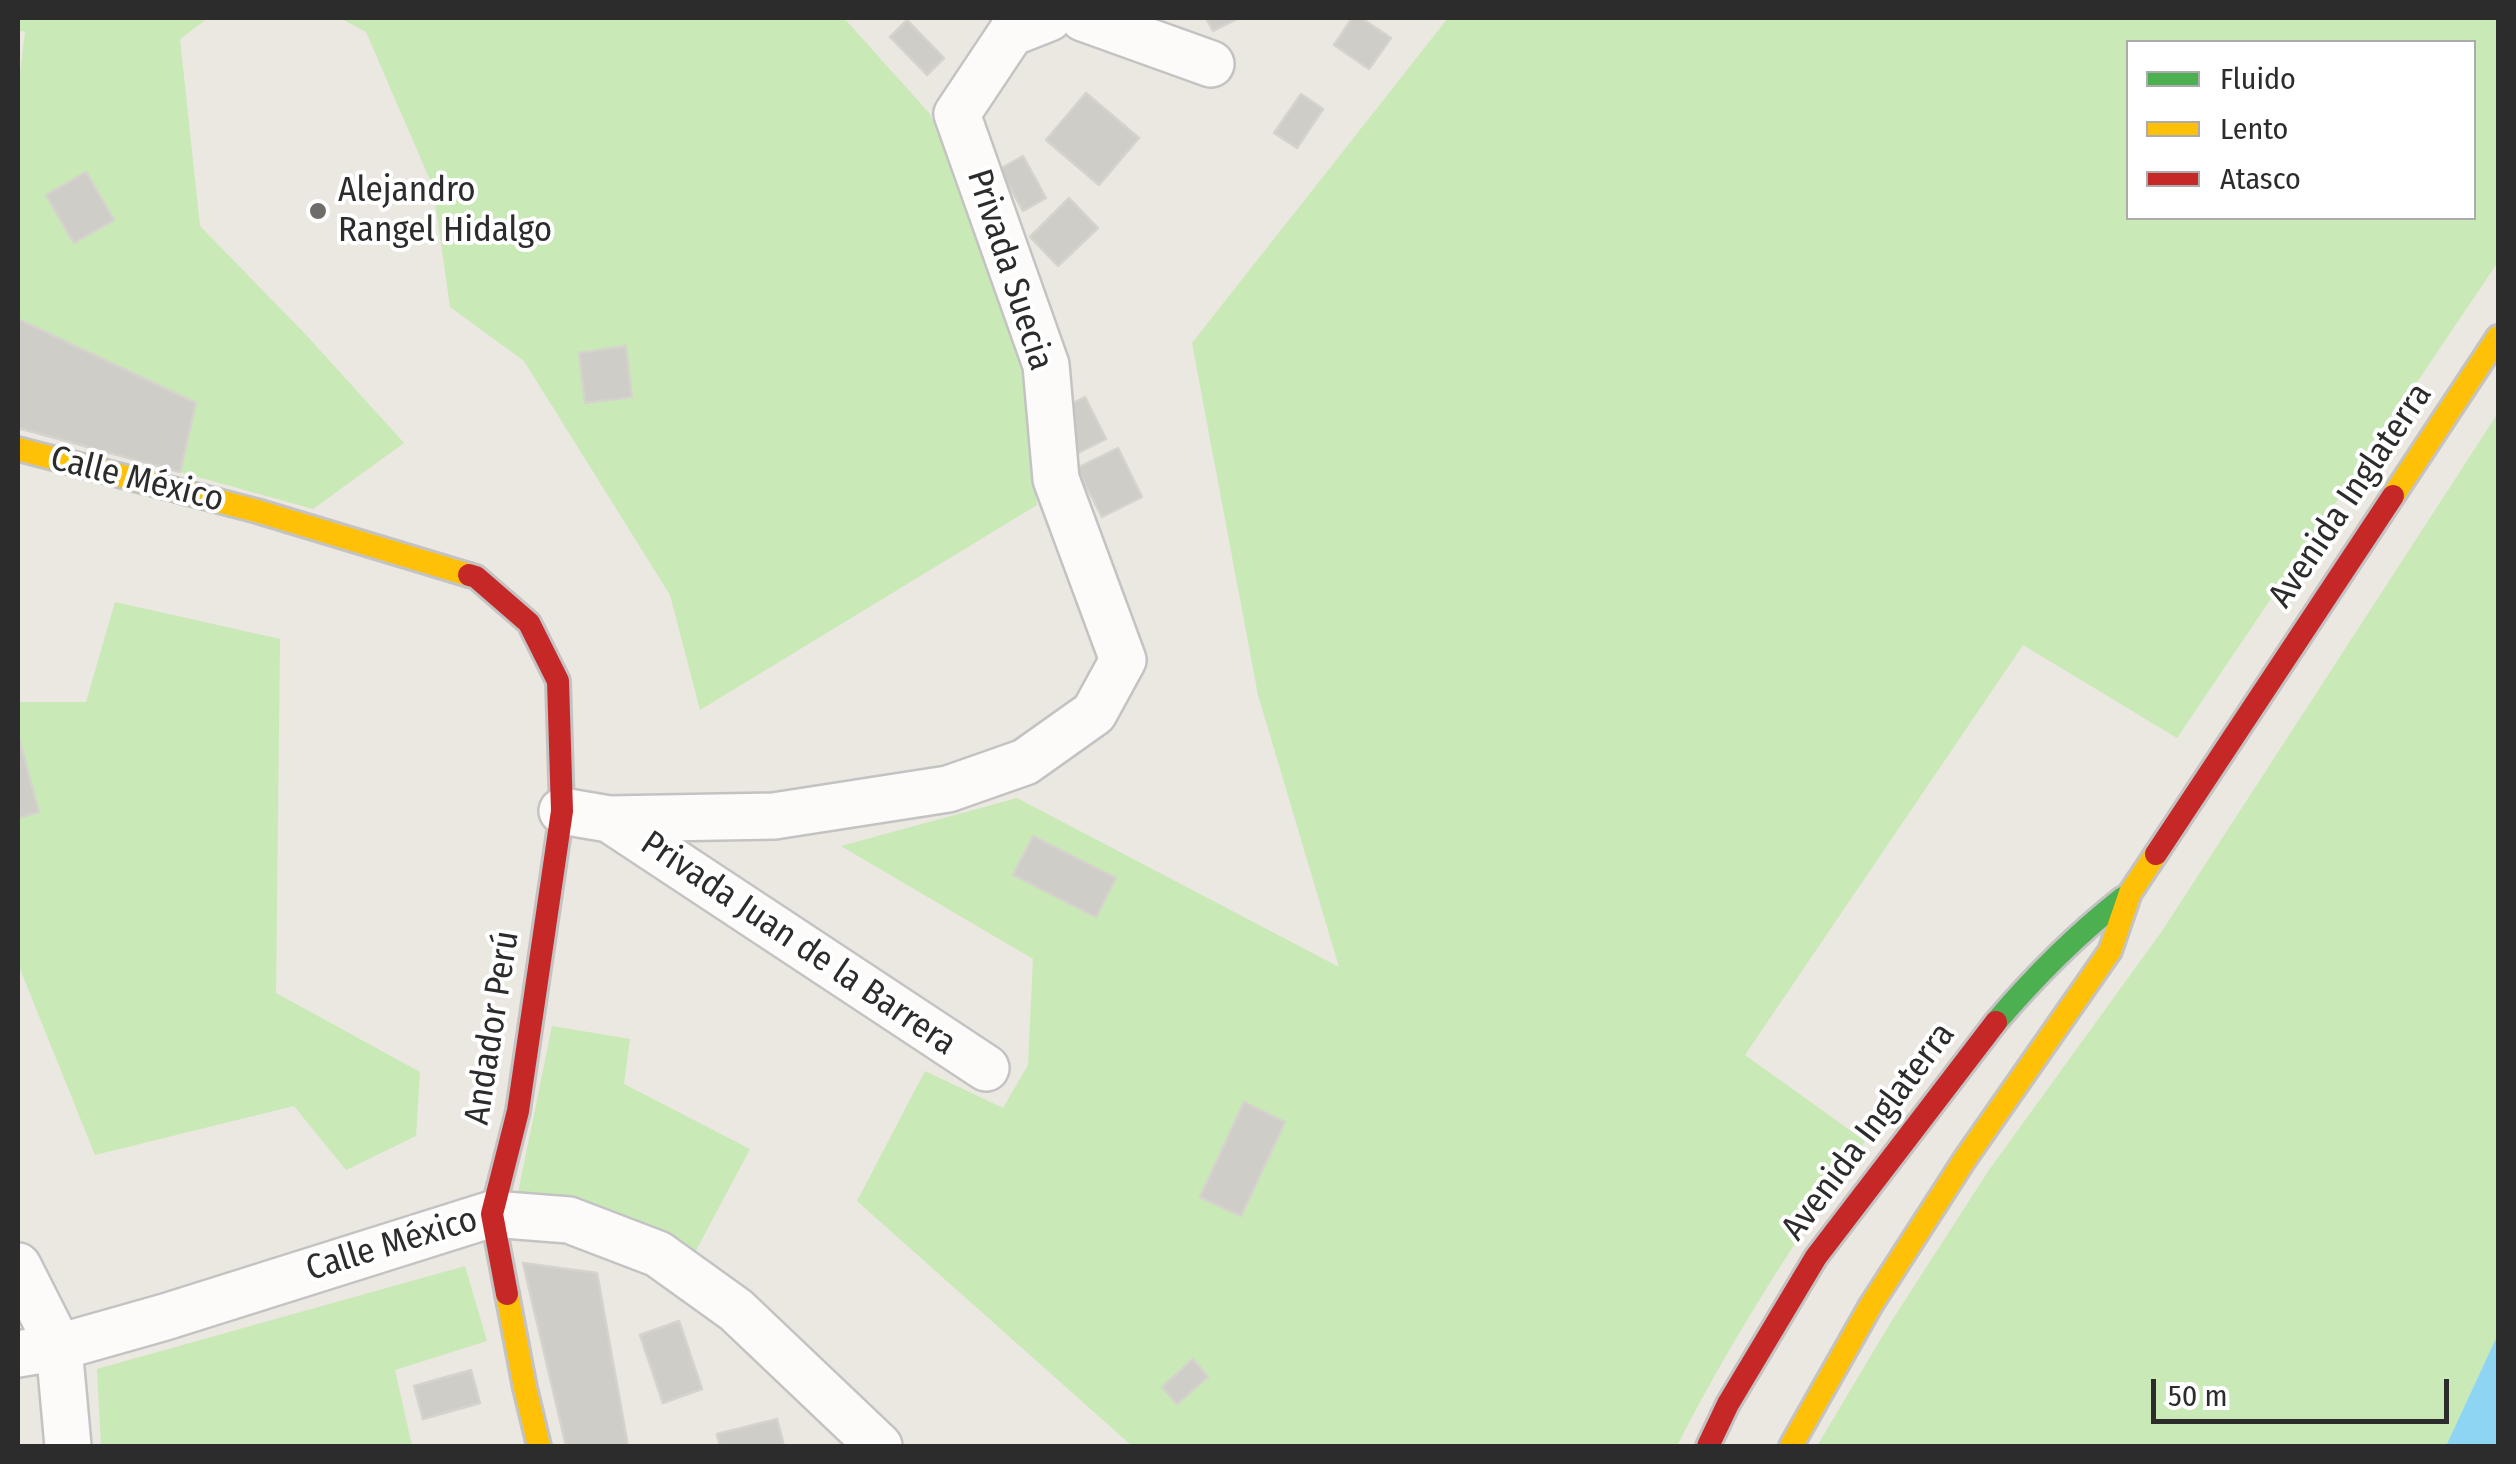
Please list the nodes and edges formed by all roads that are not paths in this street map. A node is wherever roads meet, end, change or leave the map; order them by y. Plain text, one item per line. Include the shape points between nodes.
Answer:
1 (1050, 18) edge
2 (1083, 18) edge
3 (1211, 64) dead end
4 (2498, 337) edge
5 (18, 449) edge
6 (529, 623) joint
7 (562, 811) junction
8 (610, 819) junction
9 (2130, 893) junction
10 (2032, 980) junction
11 (986, 1068) dead end
12 (1940, 1130) dead end
13 (492, 1214) junction
14 (18, 1266) edge
15 (38, 1350) edge
16 (68, 1446) edge
17 (539, 1446) edge
18 (879, 1446) edge
19 (1708, 1446) edge
20 (1791, 1446) edge

1 - 8 street, Privada Suecia via 1012,33 957,114 1046,365 1056,480 1124,660 1094,713 1024,762 948,789 774,816
2 - 3 street
4 - 9 main road, Avenida Inglaterra
5 - 6 main road, Calle México via 476,577
6 - 7 main road, Andador Perú via 558,681
7 - 8 street, Privada Suecia
7 - 13 main road, Andador Perú via 518,1111
8 - 11 street, Privada Juan de la Barrera
9 - 10 main road, Avenida Inglaterra
9 - 20 main road, Avenida Inglaterra via 2110,951 1933,1208
10 - 12 main road
10 - 19 main road, Avenida Inglaterra via 1816,1257
13 - 15 street, Calle México via 165,1318
13 - 17 main road, Andador Perú
13 - 18 street, Calle México via 569,1220 658,1254 736,1310
14 - 15 street
15 - 16 street

